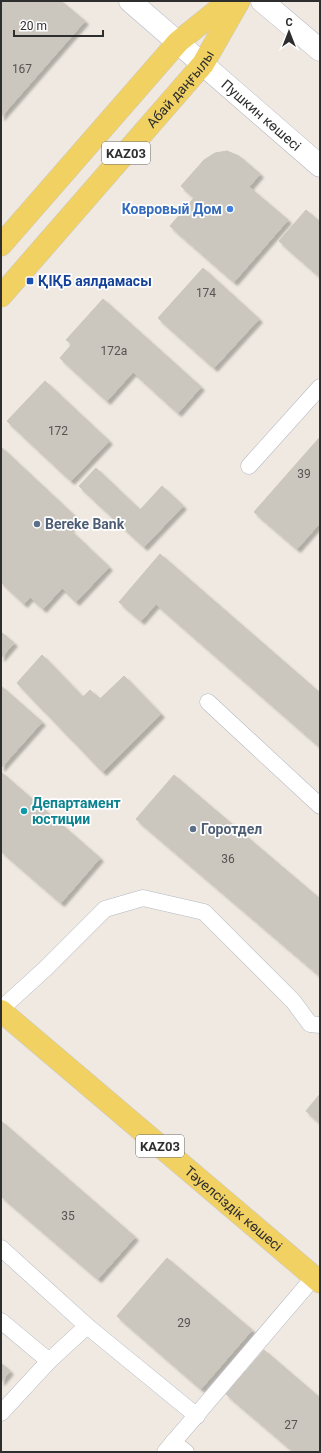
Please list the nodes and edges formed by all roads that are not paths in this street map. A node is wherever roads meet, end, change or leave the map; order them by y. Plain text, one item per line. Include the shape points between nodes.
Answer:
1 (130, 1) edge
2 (229, 1) edge
3 (239, 1) edge
4 (262, 1) edge
5 (178, 42) junction
6 (320, 50) edge
7 (203, 64) junction
8 (320, 166) edge
9 (1, 245) edge
10 (1, 296) edge
11 (320, 387) edge
12 (249, 466) dead end
13 (208, 702) dead end
14 (320, 806) edge
15 (1, 1010) edge
16 (320, 1025) edge
17 (1, 1248) edge
18 (317, 1279) edge
19 (1, 1321) edge
20 (88, 1326) junction
21 (49, 1361) junction
22 (1, 1413) edge
23 (197, 1416) junction
24 (169, 1447) edge
25 (186, 1452) edge

1 - 5 street, Пушкин көшесі
2 - 5 main road, Абай даңғылы / KАZ03
3 - 7 main road, Абай даңғылы / KАZ03
4 - 6 street
5 - 7 street, Пушкин көшесі
5 - 9 main road, Абай даңғылы / KАZ03
7 - 8 street, Пушкин көшесі
7 - 10 main road, Абай даңғылы / KАZ03
11 - 12 lane
13 - 14 lane
15 - 16 lane via 105,909 143,898 204,912 293,1001 310,1024
15 - 18 main road, Тәуелсіздік көшесі / KАZ03
17 - 20 lane
18 - 23 lane
19 - 21 lane
20 - 21 lane
20 - 23 lane
21 - 22 lane
23 - 24 lane
24 - 25 lane

